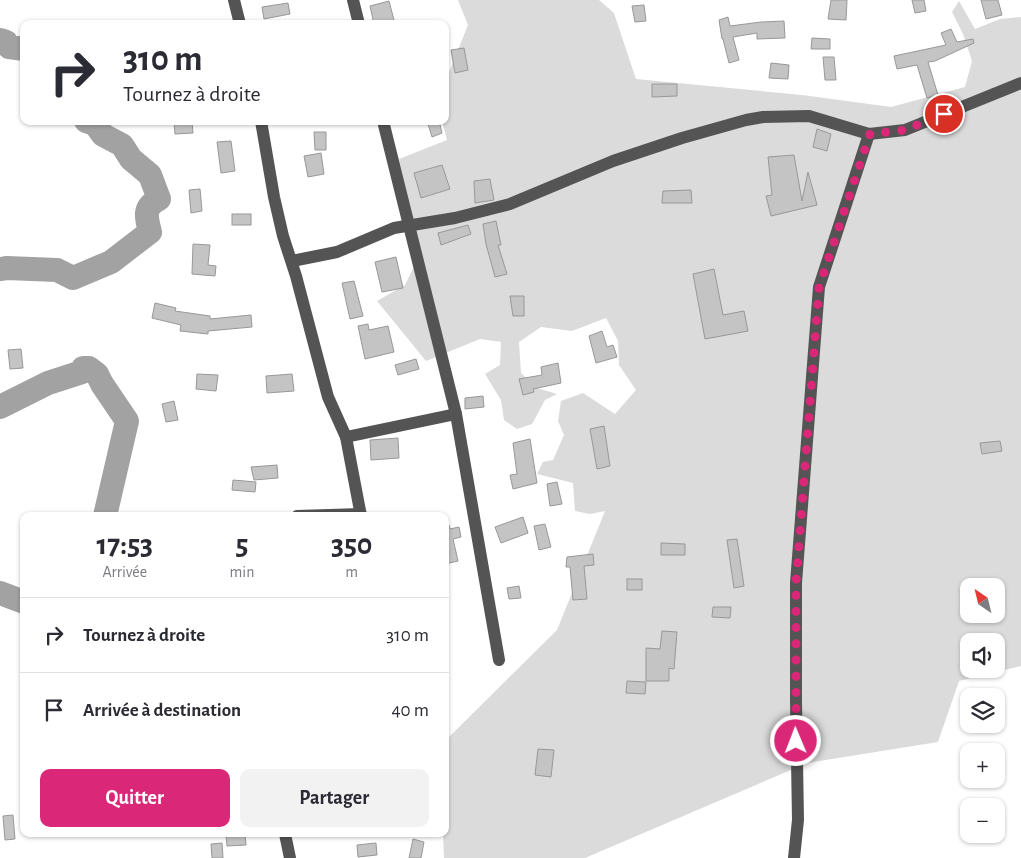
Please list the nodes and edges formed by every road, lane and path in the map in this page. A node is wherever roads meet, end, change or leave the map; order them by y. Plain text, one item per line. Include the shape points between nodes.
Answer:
1 (234, 0) edge
2 (353, 0) edge
3 (239, 20) edge
4 (358, 20) edge
5 (1021, 83) edge
6 (262, 125) edge
7 (384, 125) edge
8 (870, 134) junction
9 (409, 225) junction
10 (292, 261) junction
11 (456, 414) junction
12 (346, 436) junction
13 (360, 512) edge
14 (499, 660) dead end
15 (286, 837) edge
16 (290, 858) edge
17 (794, 858) edge

1 - 3 street
2 - 4 street
5 - 8 street via 905,130
6 - 10 street via 274,197
7 - 9 street
8 - 9 street via 809,116 746,120 613,161 510,204 456,218
8 - 17 street via 819,287 796,583 798,820
9 - 10 street via 337,252
9 - 11 street
10 - 12 street via 328,397
11 - 12 street
11 - 14 street
12 - 13 street
15 - 16 street

